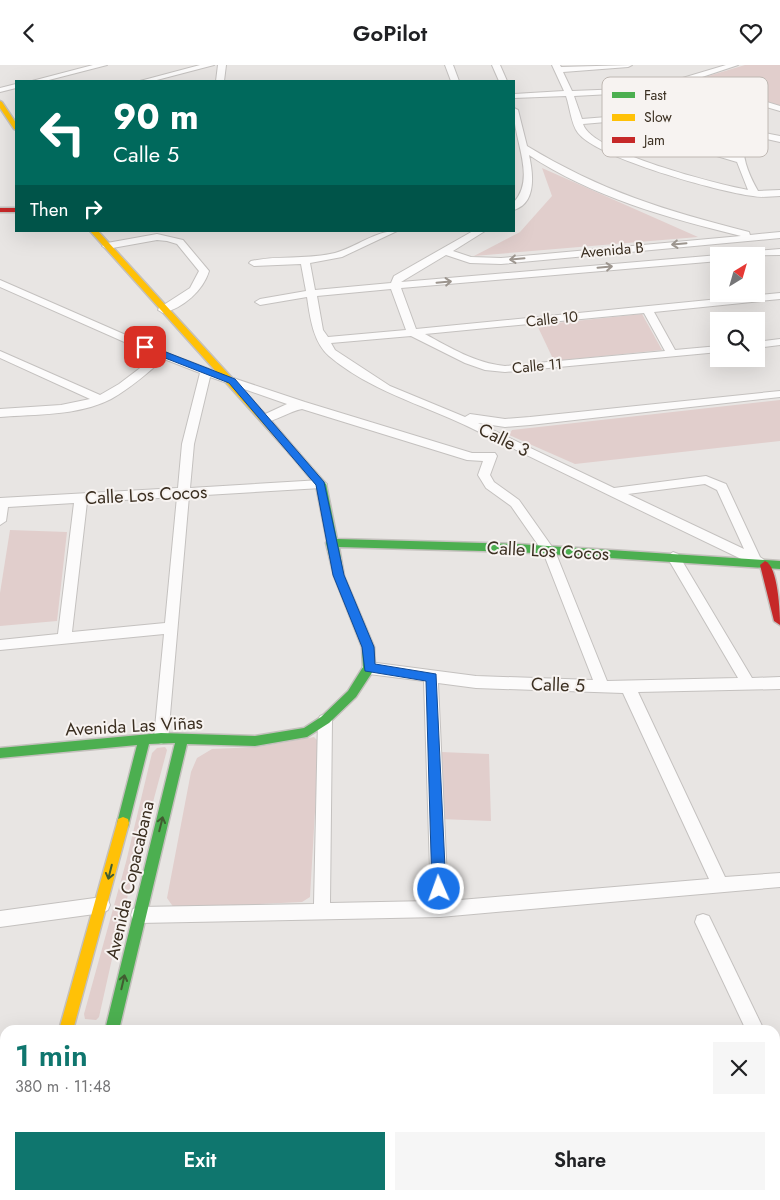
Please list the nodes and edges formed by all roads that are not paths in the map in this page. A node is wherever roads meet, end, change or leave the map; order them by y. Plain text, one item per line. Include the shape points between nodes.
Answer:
1 (58, 65) edge
2 (103, 65) edge
3 (210, 65) edge
4 (222, 65) edge
5 (449, 65) edge
6 (496, 65) edge
7 (628, 65) edge
8 (734, 65) edge
9 (557, 68) edge
10 (67, 74) junction
11 (696, 77) edge
12 (40, 80) edge
13 (74, 80) edge
14 (148, 80) edge
15 (220, 80) edge
16 (455, 80) edge
17 (504, 80) edge
18 (15, 86) edge
19 (0, 89) edge
20 (602, 93) edge
21 (570, 95) junction
22 (515, 97) edge
23 (0, 103) edge
24 (768, 105) edge
25 (780, 109) edge
26 (515, 114) edge
27 (602, 121) edge
28 (578, 122) junction
29 (15, 126) edge
30 (602, 145) edge
31 (524, 148) junction
32 (627, 157) edge
33 (729, 157) edge
34 (739, 157) edge
35 (739, 160) junction
36 (780, 193) edge
37 (755, 194) junction
38 (515, 206) edge
39 (0, 210) edge
40 (15, 210) edge
41 (709, 225) junction
42 (95, 232) edge
43 (390, 232) edge
44 (478, 232) edge
45 (780, 235) edge
46 (760, 237) junction
47 (707, 241) junction
48 (107, 246) junction
49 (445, 251) junction
50 (780, 252) edge
51 (765, 253) edge
52 (710, 259) edge
53 (306, 261) junction
54 (254, 263) dead end
55 (0, 283) edge
56 (395, 286) junction
57 (311, 293) junction
58 (780, 296) edge
59 (260, 302) dead end
60 (647, 309) junction
61 (164, 310) junction
62 (412, 332) junction
63 (324, 341) junction
64 (780, 342) edge
65 (765, 344) edge
66 (710, 350) edge
67 (0, 354) edge
68 (672, 354) junction
69 (163, 355) junction
70 (206, 371) junction
71 (232, 381) junction
72 (780, 394) edge
73 (100, 399) junction
74 (301, 405) junction
75 (0, 413) edge
76 (448, 413) junction
77 (265, 419) junction
78 (504, 423) junction
79 (502, 438) junction
80 (491, 456) junction
81 (321, 484) junction
82 (611, 492) junction
83 (184, 493) junction
84 (81, 499) junction
85 (1, 502) edge
86 (0, 521) edge
87 (330, 543) junction
88 (549, 551) junction
89 (673, 557) junction
90 (754, 558) junction
91 (765, 565) junction
92 (780, 565) edge
93 (780, 621) edge
94 (171, 629) junction
95 (65, 637) junction
96 (0, 645) edge
97 (369, 668) junction
98 (431, 677) junction
99 (748, 682) junction
100 (780, 683) edge
101 (602, 686) junction
102 (628, 687) junction
103 (325, 720) junction
104 (161, 738) junction
105 (182, 738) junction
106 (144, 740) junction
107 (0, 753) edge
108 (780, 880) edge
109 (719, 883) junction
110 (102, 905) junction
111 (440, 909) junction
112 (322, 911) junction
113 (139, 915) junction
114 (0, 919) edge
115 (703, 922) dead end
116 (67, 1025) edge
117 (113, 1025) edge
118 (753, 1025) edge

1 - 10 street
2 - 10 street
3 - 14 street
4 - 15 street
5 - 16 street
6 - 17 street
7 - 9 street
8 - 11 street
9 - 21 street
10 - 12 street
10 - 13 street
18 - 19 street
20 - 21 street
21 - 22 street
21 - 28 street
23 - 29 street
24 - 25 street
26 - 31 street
27 - 28 street
28 - 30 street via 581,131
31 - 38 street via 529,174 526,194
31 - 41 street via 565,174 608,192
32 - 37 street via 708,185
33 - 35 street
34 - 35 street
35 - 37 street
36 - 37 street
39 - 40 street
41 - 46 street
41 - 47 street via 711,232
42 - 48 street
43 - 53 street via 339,255
44 - 49 street
45 - 46 street, Avenida B
46 - 47 street, Avenida B
47 -> 49 street, Avenida B via 484,261 457,257
48 - 61 street
48 - 61 street via 157,237 180,242 204,271 203,277 190,294
49 - 56 street via 398,278
50 - 51 street
56 -> 52 street, Avenida B
53 - 54 street
53 - 57 street, Calle 3
55 - 69 street
56 - 57 street, Avenida B
56 - 62 street
57 - 59 street, Avenida B
57 - 63 street, Calle 3 via 318,330
58 - 60 street, Calle 10
60 - 62 street, Calle 10
60 - 68 street
61 - 71 street
62 - 63 street, Calle 10
62 - 68 street, Calle 11 via 469,361 505,369
63 - 76 street, Calle 3 via 331,352 362,375
64 - 65 street
66 - 68 street, Calle 11
67 - 73 street
69 - 70 street
69 - 73 street via 126,384
70 - 71 street
70 - 83 street via 188,444
71 - 74 street
71 - 77 street
72 - 78 street
73 - 75 street via 83,405
74 - 77 street
74 - 80 street via 471,457
76 - 78 street
76 - 79 street, Calle 3
77 - 81 street
78 - 79 street
79 - 80 street
79 - 82 street, Calle 3
80 - 88 street via 484,475 490,485 515,503
81 - 83 street, Calle Los Cocos
81 - 87 street
82 - 90 street, Calle 3
82 - 90 street via 706,479 714,482 722,487
83 - 84 street, Calle Los Cocos
83 - 94 street
84 - 85 street, Calle Los Cocos
84 - 95 street
85 - 86 street
87 - 88 street, Calle Los Cocos
87 - 97 street via 339,575 368,647
88 - 89 street, Calle Los Cocos
88 - 101 street
89 - 91 street, Calle Los Cocos
89 - 99 street
90 - 91 street, Calle 3
91 - 92 street, Calle Los Cocos
91 - 93 street
94 - 95 street
94 - 104 street
95 - 96 street
97 - 98 street, Calle 5
97 - 103 street, Avenida Las Viñas via 352,694
98 - 101 street, Calle 5 via 476,682
98 - 111 street
99 - 100 street, Calle 5
99 - 102 street, Calle 5
101 - 102 street, Calle 5
102 - 109 street
103 - 105 street, Avenida Las Viñas via 307,732 255,741
103 - 112 street
104 - 105 street, Avenida Las Viñas
104 - 106 street, Avenida Las Viñas
113 -> 105 street, Avenida Copacabana
106 - 107 street, Avenida Las Viñas
106 -> 110 street, Avenida Copacabana
108 - 109 street
109 - 111 street
110 - 114 street
110 - 116 street, Avenida Copacabana
111 - 112 street
112 - 113 street
117 -> 113 street, Avenida Copacabana
115 - 118 street

